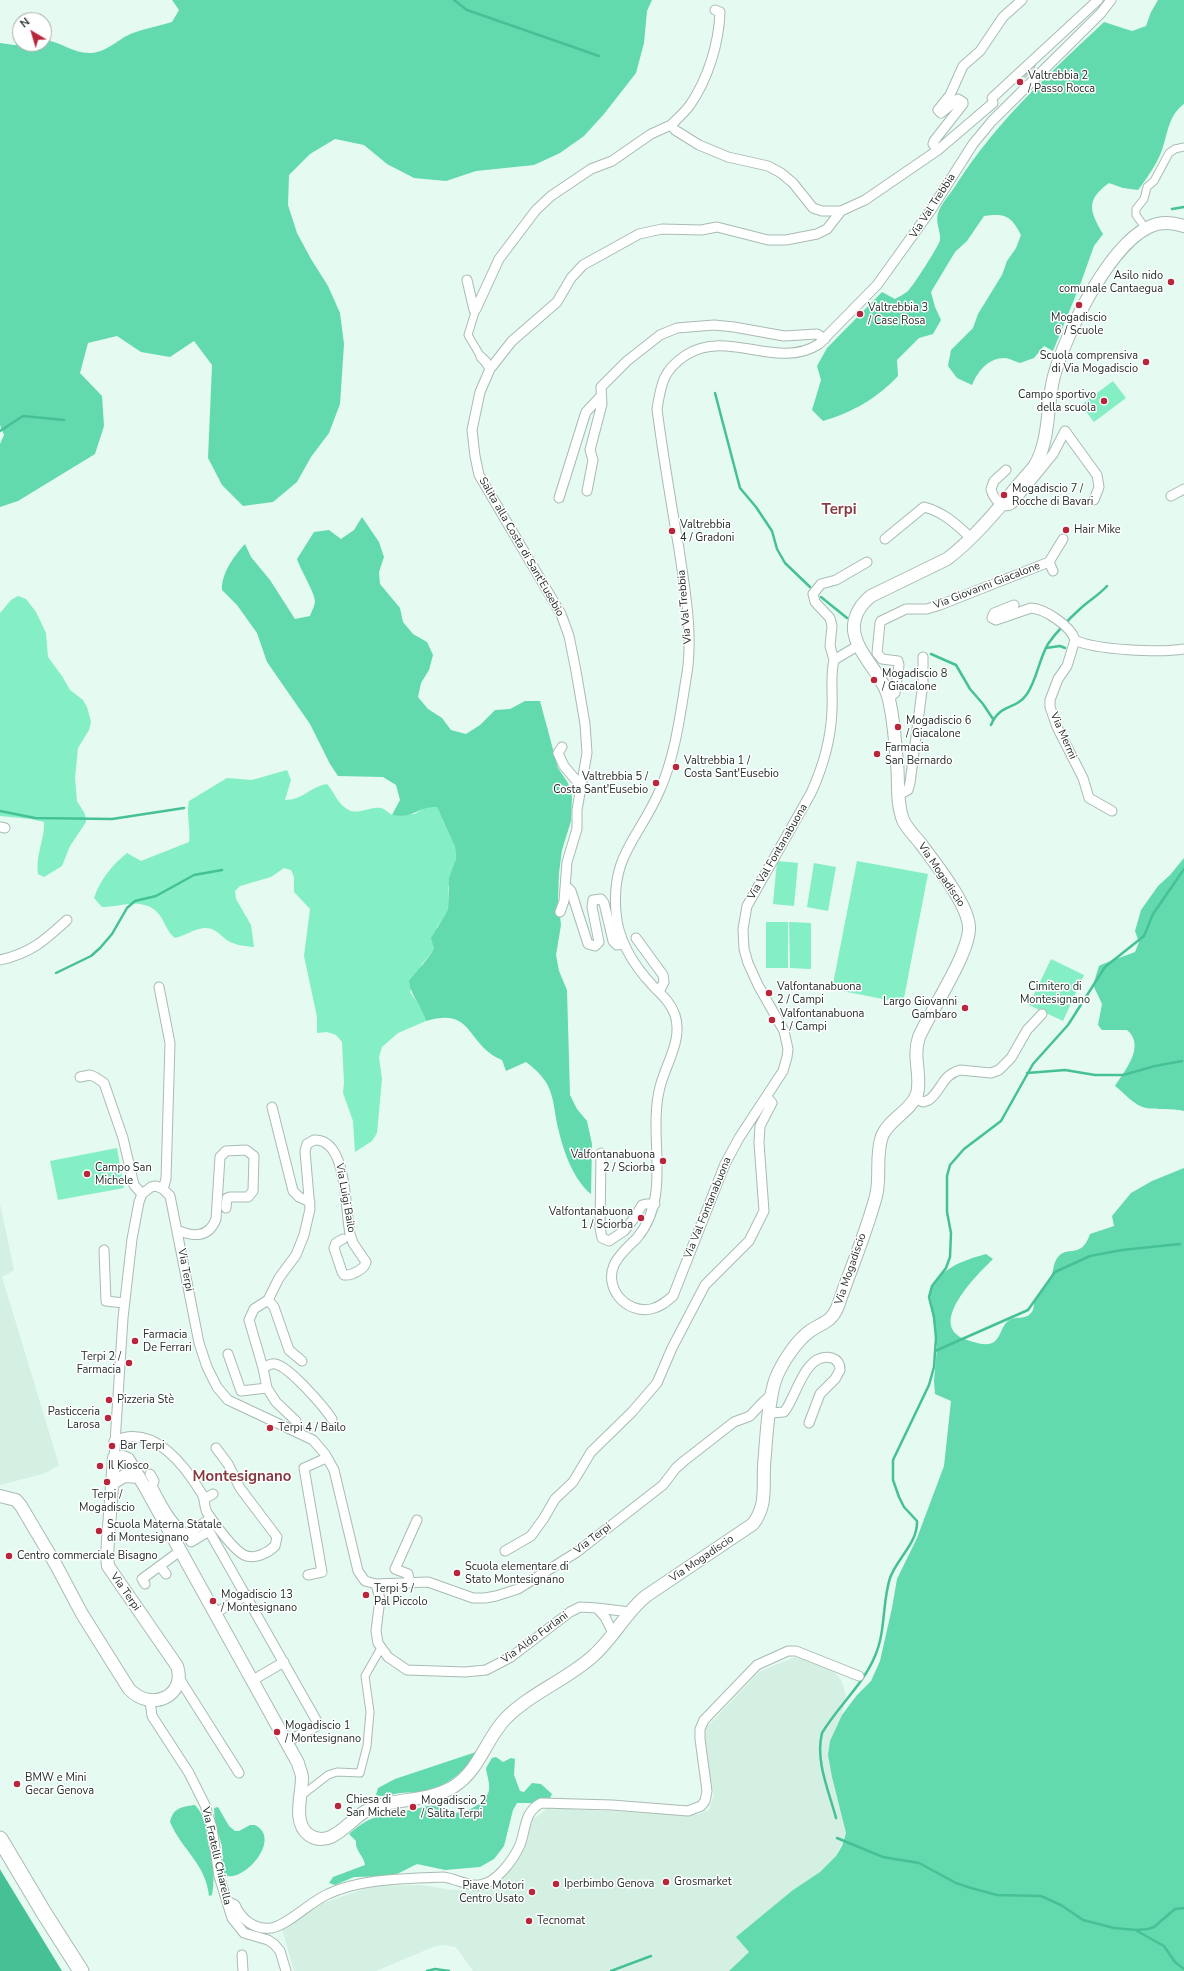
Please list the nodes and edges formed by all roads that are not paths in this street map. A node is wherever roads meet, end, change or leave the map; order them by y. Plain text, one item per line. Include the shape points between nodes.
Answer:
1 (1022, 0) edge
2 (1098, 0) edge
3 (1111, 0) edge
4 (715, 10) dead end
5 (671, 125) junction
6 (1184, 147) edge
7 (938, 150) junction
8 (841, 211) junction
9 (1184, 226) edge
10 (1146, 229) junction
11 (467, 280) dead end
12 (476, 309) junction
13 (825, 339) junction
14 (481, 357) joint
15 (490, 369) junction
16 (600, 397) junction
17 (1006, 470) dead end
18 (1184, 489) edge
19 (587, 491) dead end
20 (1171, 496) dead end
21 (559, 498) dead end
22 (1094, 500) dead end
23 (1001, 504) junction
24 (971, 538) junction
25 (885, 540) dead end
26 (1063, 540) dead end
27 (867, 562) dead end
28 (1050, 562) junction
29 (1053, 571) dead end
30 (1014, 605) dead end
31 (1074, 637) junction
32 (859, 645) junction
33 (1184, 649) edge
34 (923, 657) dead end
35 (834, 660) junction
36 (889, 698) junction
37 (562, 747) dead end
38 (580, 786) junction
39 (898, 795) junction
40 (1112, 811) dead end
41 (566, 886) junction
42 (560, 912) dead end
43 (67, 920) dead end
44 (636, 938) dead end
45 (623, 944) junction
46 (0, 960) edge
47 (159, 988) dead end
48 (659, 992) junction
49 (1042, 1014) dead end
50 (80, 1077) dead end
51 (767, 1097) junction
52 (915, 1098) junction
53 (272, 1107) dead end
54 (601, 1153) dead end
55 (163, 1189) junction
56 (142, 1194) junction
57 (310, 1202) junction
58 (655, 1204) junction
59 (226, 1208) dead end
60 (177, 1230) junction
61 (343, 1239) dead end
62 (104, 1250) dead end
63 (268, 1300) junction
64 (124, 1303) junction
65 (228, 1354) dead end
66 (302, 1361) dead end
67 (263, 1368) junction
68 (267, 1388) junction
69 (772, 1394) junction
70 (770, 1412) junction
71 (332, 1419) dead end
72 (809, 1423) dead end
73 (300, 1433) junction
74 (114, 1441) junction
75 (216, 1448) dead end
76 (114, 1458) junction
77 (328, 1459) junction
78 (144, 1475) junction
79 (113, 1483) junction
80 (213, 1494) dead end
81 (0, 1496) edge
82 (204, 1500) junction
83 (211, 1518) junction
84 (417, 1520) dead end
85 (192, 1542) dead end
86 (180, 1551) junction
87 (505, 1551) dead end
88 (160, 1566) junction
89 (166, 1574) dead end
90 (308, 1575) dead end
91 (410, 1582) junction
92 (146, 1584) dead end
93 (376, 1584) junction
94 (247, 1595) junction
95 (596, 1608) junction
96 (630, 1612) junction
97 (215, 1613) junction
98 (613, 1633) junction
99 (381, 1648) junction
100 (284, 1662) junction
101 (859, 1676) dead end
102 (180, 1678) junction
103 (253, 1680) junction
104 (150, 1701) junction
105 (286, 1742) junction
106 (239, 1773) dead end
107 (301, 1796) junction
108 (0, 1839) edge
109 (227, 1901) junction
110 (242, 1954) dead end
111 (81, 1971) edge
112 (243, 1971) edge
113 (286, 1971) edge

1 - 7 street via 1003,17 980,50 963,66 950,95 939,107 941,114 958,99 963,102 934,141 933,144
2 - 7 street
3 - 13 street, Via Val Trebbia via 1101,13 1038,71 992,121 973,144 878,286
4 - 5 street via 720,12 720,19 712,56 690,106
5 - 8 street via 699,145 728,157 776,170 793,183 813,208 822,211
5 - 12 street via 650,134 612,161 591,169 551,196 536,210 499,259
6 - 10 street via 1169,153 1154,181 1147,186 1144,199 1136,209 1136,215
7 - 8 street via 865,200
8 - 15 street, Salita alla Costa di Sant'Eusebio via 821,232 786,240 768,240 717,226 701,230 662,229 639,234 576,271 557,302 512,341
9 - 10 street, Via Mogadiscio via 1168,223 1156,224
10 - 23 street, Via Mogadiscio via 1125,247 1091,291 1053,378 1046,434 1040,456 1034,467
11 - 12 street via 473,308
12 - 14 street via 468,335
13 - 16 street via 817,334 784,336 714,325 676,328 660,335 627,361 604,383
13 - 45 street, Via Val Trebbia via 811,349 784,355 728,345 696,348 679,359 665,373 657,409 684,587 688,636 687,675 669,763 659,791 629,843 619,867 616,914
14 - 15 street
15 - 38 street, Salita alla Costa di Sant'Eusebio via 480,392 472,430 477,469 566,625 586,732 586,762
16 - 19 street via 602,404 590,450 593,460
16 - 21 street via 586,412
17 - 23 street via 994,481 991,489
18 - 20 street
22 - 23 street, Via Mogadiscio via 1099,487 1097,475 1065,431 1050,459 1012,504
23 - 24 street, Via Mogadiscio
24 - 25 street via 948,518 924,507
24 - 32 street, Via Mogadiscio via 947,558 865,601 854,625
26 - 28 street, Via Giovanni Giacalone
27 - 35 street, Via Val Fontanabuona via 836,580 821,584 813,594 815,602 830,618 830,646
28 - 29 street, Via Giovanni Giacalone
28 - 36 street, Via Giovanni Giacalone via 940,605 926,609 906,609 881,620 876,653 882,659 898,661 900,665 895,693
30 - 31 street via 994,613 992,618 996,620 1031,608 1039,609 1057,620
31 - 33 street via 1103,647 1165,651
31 - 40 street, Via Mermi via 1067,666 1058,679 1050,707 1056,727 1083,778 1090,798
32 - 35 street
32 - 36 street, Via Mogadiscio
34 - 39 street via 923,683 910,783 908,790
35 - 51 street, Via Val Fontanabuona via 828,746 820,773 759,883 745,914 743,929 748,963 787,1040 787,1057 783,1071
36 - 39 street, Via Mogadiscio
37 - 38 street via 558,753 564,766
38 - 41 street, Salita alla Costa di Sant'Eusebio via 576,810 577,829 567,862
39 - 52 street, Via Mogadiscio via 903,820 964,909 969,926 966,945 916,1045 918,1088
41 - 42 street
41 - 45 street, Salita alla Costa di Sant'Eusebio via 571,891 588,944 595,946 599,942 592,907 593,900 598,898 604,903 614,943
43 - 46 street via 40,945
44 - 48 street via 664,978
45 - 48 street, Via Val Trebbia via 636,966
47 - 55 street via 170,1043 166,1178
48 - 58 street, Via Val Fontanabuona via 674,1011 678,1025 675,1043 658,1094
49 - 52 street via 1027,1030 1011,1058 999,1070 991,1073 955,1071 946,1077 929,1100 923,1102
50 - 56 street via 90,1075 104,1084 123,1138 134,1185
51 - 58 street, Via Val Fontanabuona via 725,1164 673,1296 664,1304 650,1309 635,1308 618,1296 612,1284 614,1265 643,1230
51 - 87 street via 772,1103 760,1126 759,1143 764,1211 749,1241 705,1285 657,1383 591,1452 573,1482 555,1499 531,1536
52 - 69 street, Via Mogadiscio via 888,1126 883,1135 878,1154 876,1196 834,1316 809,1331 800,1340 776,1378
53 - 57 street via 293,1191 299,1198
54 - 58 street via 602,1238 609,1241 616,1237 635,1217 642,1205
55 - 56 street via 151,1187
55 - 60 street, Via Terpi via 170,1196
56 - 64 street, Via Terpi via 132,1239
57 - 61 street, Via Luigi Bailo via 305,1151 307,1144 317,1140 330,1146 339,1161 350,1234 366,1262 364,1267 349,1275 342,1272 334,1248 336,1243
57 - 63 street, Via Luigi Bailo via 299,1248
59 - 60 street, Via Terpi via 227,1198 248,1197 254,1191 254,1156 246,1150 226,1151 220,1157 216,1219 213,1228 196,1235
60 - 73 street, Via Terpi via 199,1343 217,1387 228,1400
62 - 64 street via 106,1301
63 - 66 street via 274,1307 289,1350
63 - 67 street, Via Luigi Bailo via 254,1310 249,1320
64 - 74 street, Via Terpi
65 - 68 street via 241,1391
67 - 68 street, Via Luigi Bailo
67 - 71 street via 271,1364 280,1366 310,1392
68 - 73 street, Via Luigi Bailo via 276,1402 296,1421
69 - 70 street, Via Mogadiscio
69 - 91 street, Via Terpi via 750,1416 734,1422 684,1461 663,1485 577,1552 518,1589 479,1599 428,1582
70 - 72 street via 784,1412 798,1381 812,1365 823,1358 836,1360 840,1370 820,1394
70 - 96 street, Via Mogadiscio via 763,1505 757,1518 745,1530 646,1596
73 - 77 street, Via Terpi via 313,1440
74 - 76 street, Via Terpi
74 - 82 street via 140,1437 159,1444 176,1460 200,1490
75 - 83 street via 228,1464 240,1488 276,1535 276,1544 264,1554 244,1555
76 - 78 street, Via Mogadiscio via 128,1459
76 - 79 street, Via Terpi
77 - 90 street via 304,1468 322,1572
77 - 93 street, Via Terpi via 334,1470 358,1571 365,1581
78 - 79 street via 124,1476
78 - 83 street, Via Mogadiscio via 154,1481 152,1486 167,1514 184,1533 190,1533
78 - 86 street, Via Mogadiscio
79 - 102 street, Via Terpi via 108,1566 177,1666
80 - 82 street
81 - 104 street via 16,1500 21,1506 82,1614 129,1689 137,1697
82 - 83 street via 204,1506
84 - 91 street via 395,1569 408,1574
85 - 94 street via 209,1531
86 - 88 street
86 - 97 street, Via Mogadiscio
88 - 89 street
88 - 92 street via 142,1579
91 - 93 street, Via Terpi
93 - 99 street, Via Aldo Furlani via 380,1599 376,1631
94 - 97 street
94 - 100 street
95 - 96 street, Via Aldo Furlani
95 - 98 street via 605,1616
95 - 99 street, Via Aldo Furlani via 580,1607 570,1612 511,1657 486,1670 406,1670 394,1663
96 - 98 street, Via Mogadiscio
97 - 103 street, Via Mogadiscio
98 - 107 street, Via Mogadiscio via 594,1656 513,1711 495,1732 478,1764 453,1787 438,1794 366,1811 340,1832 329,1838 320,1839 309,1835 302,1826 299,1816
99 - 107 street via 365,1676 370,1712 367,1746 360,1773 337,1772 328,1775
100 - 103 street
100 - 105 street via 319,1725
101 - 109 street via 796,1651 788,1651 762,1662 745,1676 702,1723 700,1739 707,1791 701,1806 688,1811 541,1803 529,1814 515,1854 497,1876 485,1884 475,1886 455,1878 443,1877 366,1883 329,1893 282,1924 270,1928 244,1920 238,1914 235,1905
102 - 104 street via 170,1694 157,1701
102 - 106 street, Via Terpi
103 - 105 street, Via Mogadiscio
104 - 109 street, Via Fratelli Chiarella via 152,1716 189,1773 205,1806 212,1828 219,1876
105 - 107 street, Via Mogadiscio via 302,1776
108 - 111 main road
109 - 113 street, Via Fratelli Chiarella via 232,1918 239,1929 274,1944 280,1951
110 - 112 street

